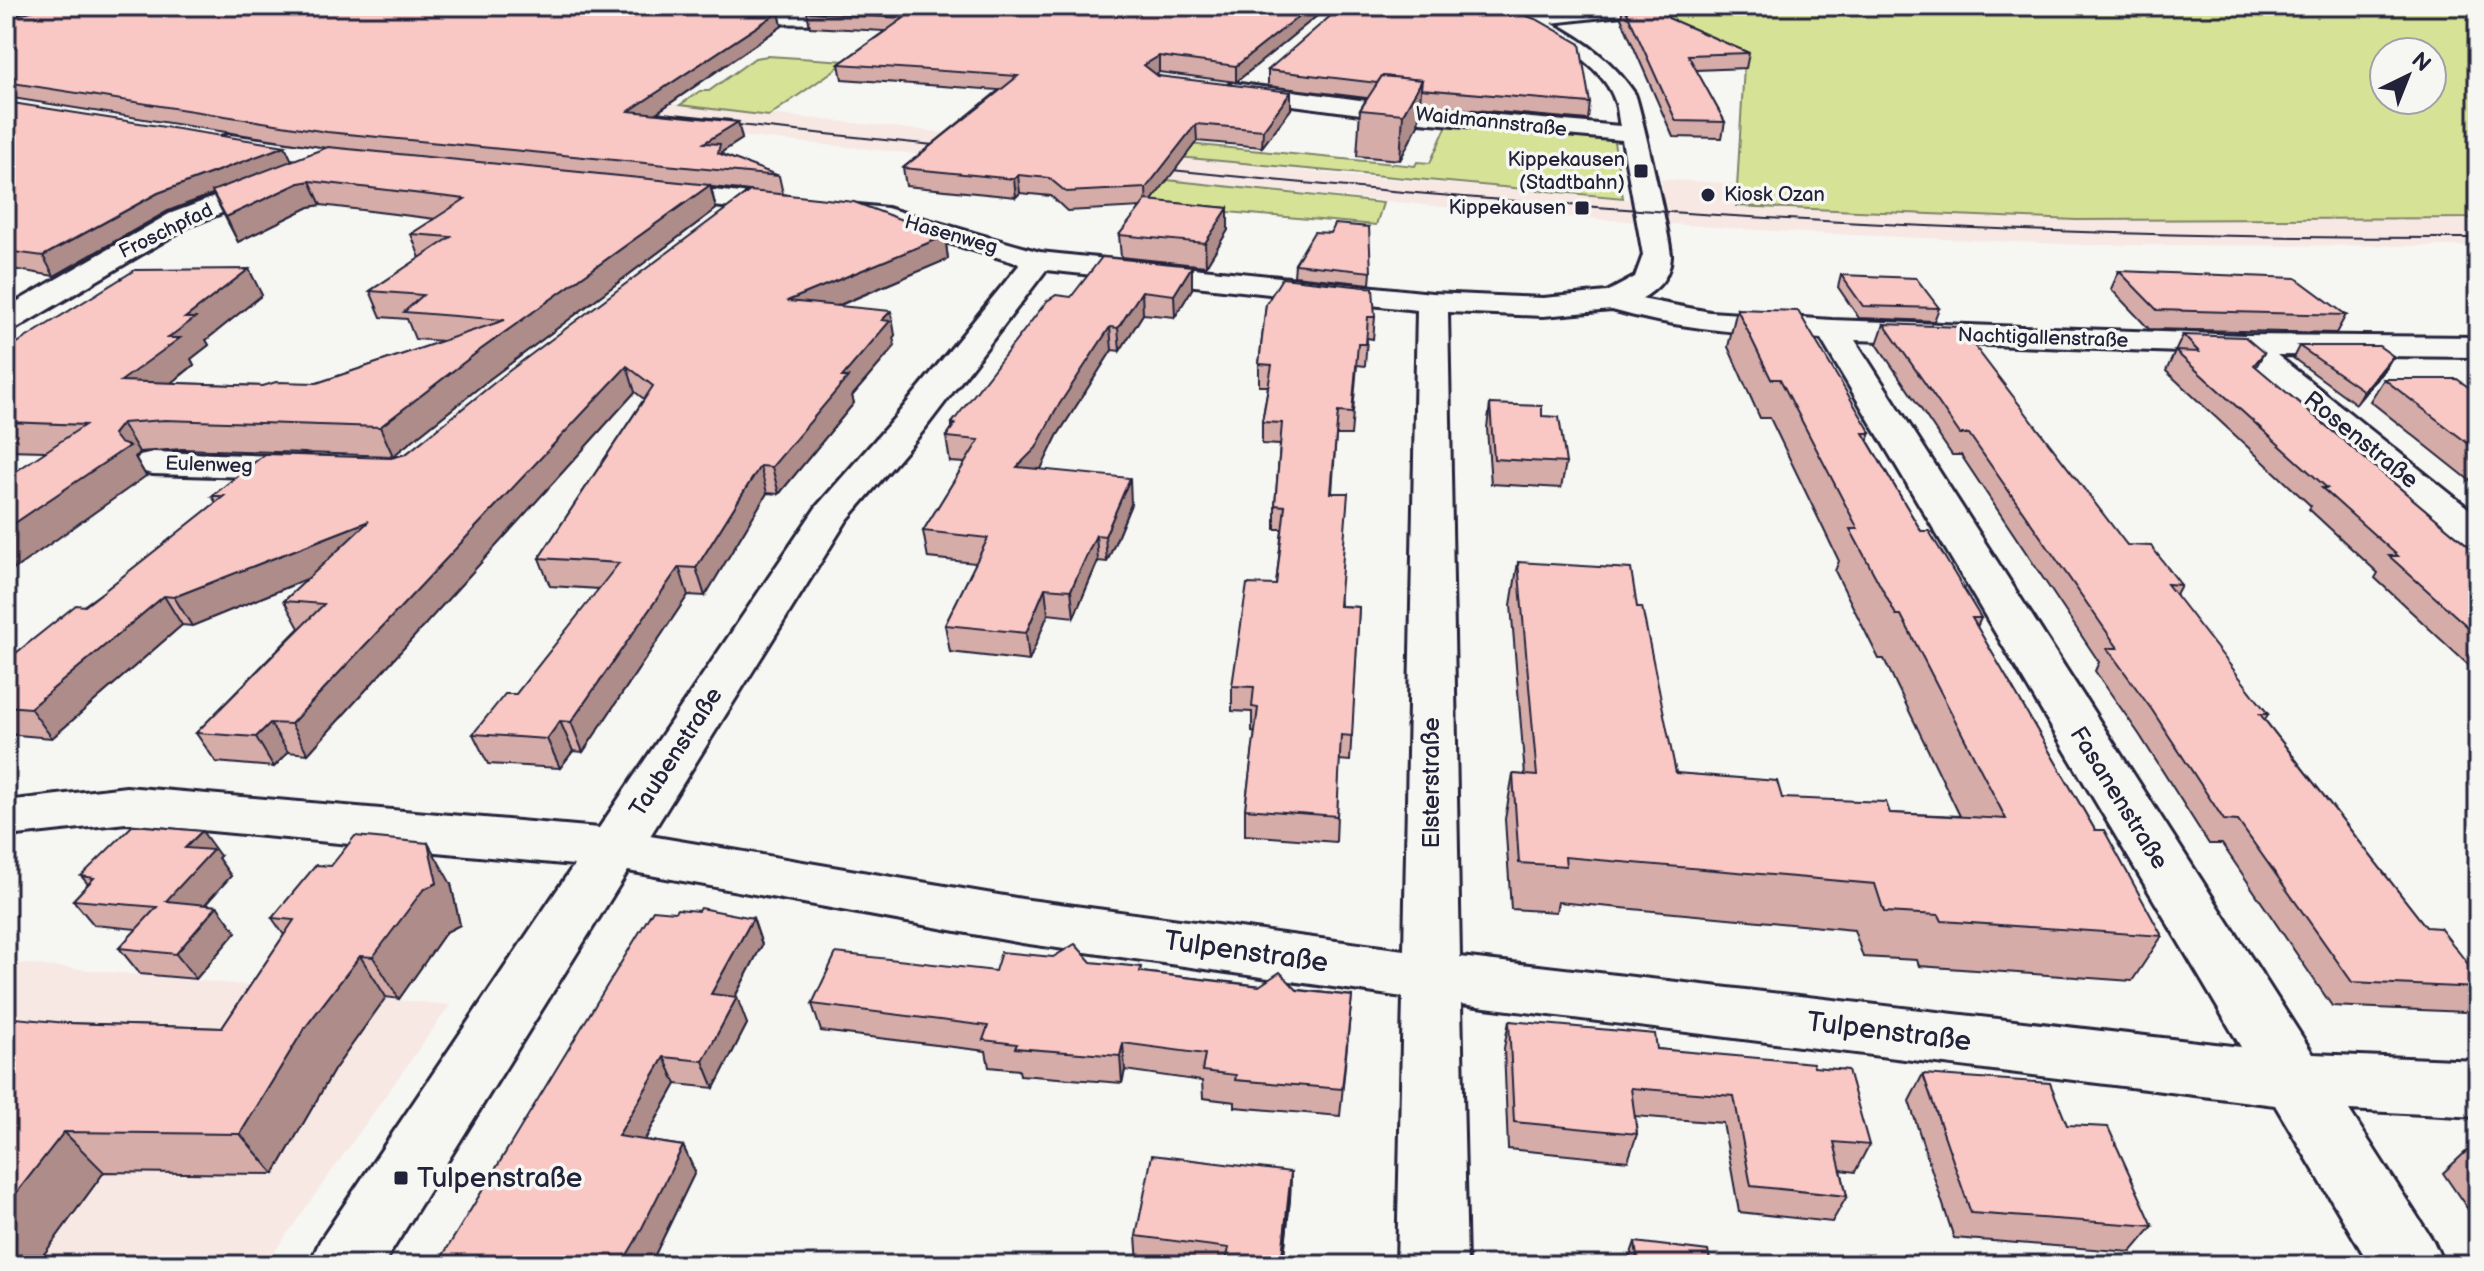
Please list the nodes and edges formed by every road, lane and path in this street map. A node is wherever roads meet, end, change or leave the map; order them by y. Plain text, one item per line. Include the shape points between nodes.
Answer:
1 (912, 6) edge
2 (1486, 6) edge
3 (1639, 7) edge
4 (706, 16) edge
5 (1530, 20) junction
6 (1267, 72) edge
7 (1216, 88) edge
8 (1244, 91) junction
9 (1634, 134) junction
10 (200, 137) edge
11 (334, 159) junction
12 (396, 165) edge
13 (626, 189) edge
14 (748, 202) junction
15 (712, 230) edge
16 (1038, 260) junction
17 (1613, 301) junction
18 (1432, 302) junction
19 (6, 321) edge
20 (1832, 330) junction
21 (2244, 345) junction
22 (2478, 347) edge
23 (153, 463) dead end
24 (346, 469) edge
25 (2478, 536) edge
26 (17, 816) dead end
27 (613, 849) junction
28 (1431, 977) junction
29 (2295, 1080) junction
30 (2478, 1089) edge
31 (344, 1265) edge
32 (1432, 1265) edge
33 (2409, 1265) edge

1 - 4 street via 837,18
2 - 5 street
3 - 5 street
5 - 9 street via 1600,64 1626,98
6 - 8 street
7 - 8 street, Waidmannstraße
8 - 9 street, Waidmannstraße via 1420,115
9 - 17 street via 1657,255 1649,281
10 - 11 street
11 - 12 street
11 - 19 street, Froschpfad via 179,220
13 - 14 street, Hasenweg
14 - 15 street
14 - 16 street, Hasenweg via 887,216
16 - 18 street, Nachtigallenstraße
16 - 27 street, Taubenstraße via 831,514
17 - 18 street, Nachtigallenstraße via 1543,307
17 - 20 street, Nachtigallenstraße via 1710,321
18 - 28 street, Elsterstraße
20 - 21 street, Nachtigallenstraße
20 - 29 street, Fasanenstraße
21 - 22 street, Nachtigallenstraße
21 - 25 street, Rosenstraße
23 - 24 street, Eulenweg
26 - 27 street, Tulpenstraße via 126,805
27 - 28 street, Tulpenstraße via 1022,921
27 - 31 street, Taubenstraße
28 - 29 street, Tulpenstraße
28 - 32 street, Elsterstraße
29 - 30 street, Tulpenstraße
29 - 33 street, Fasanenstraße

